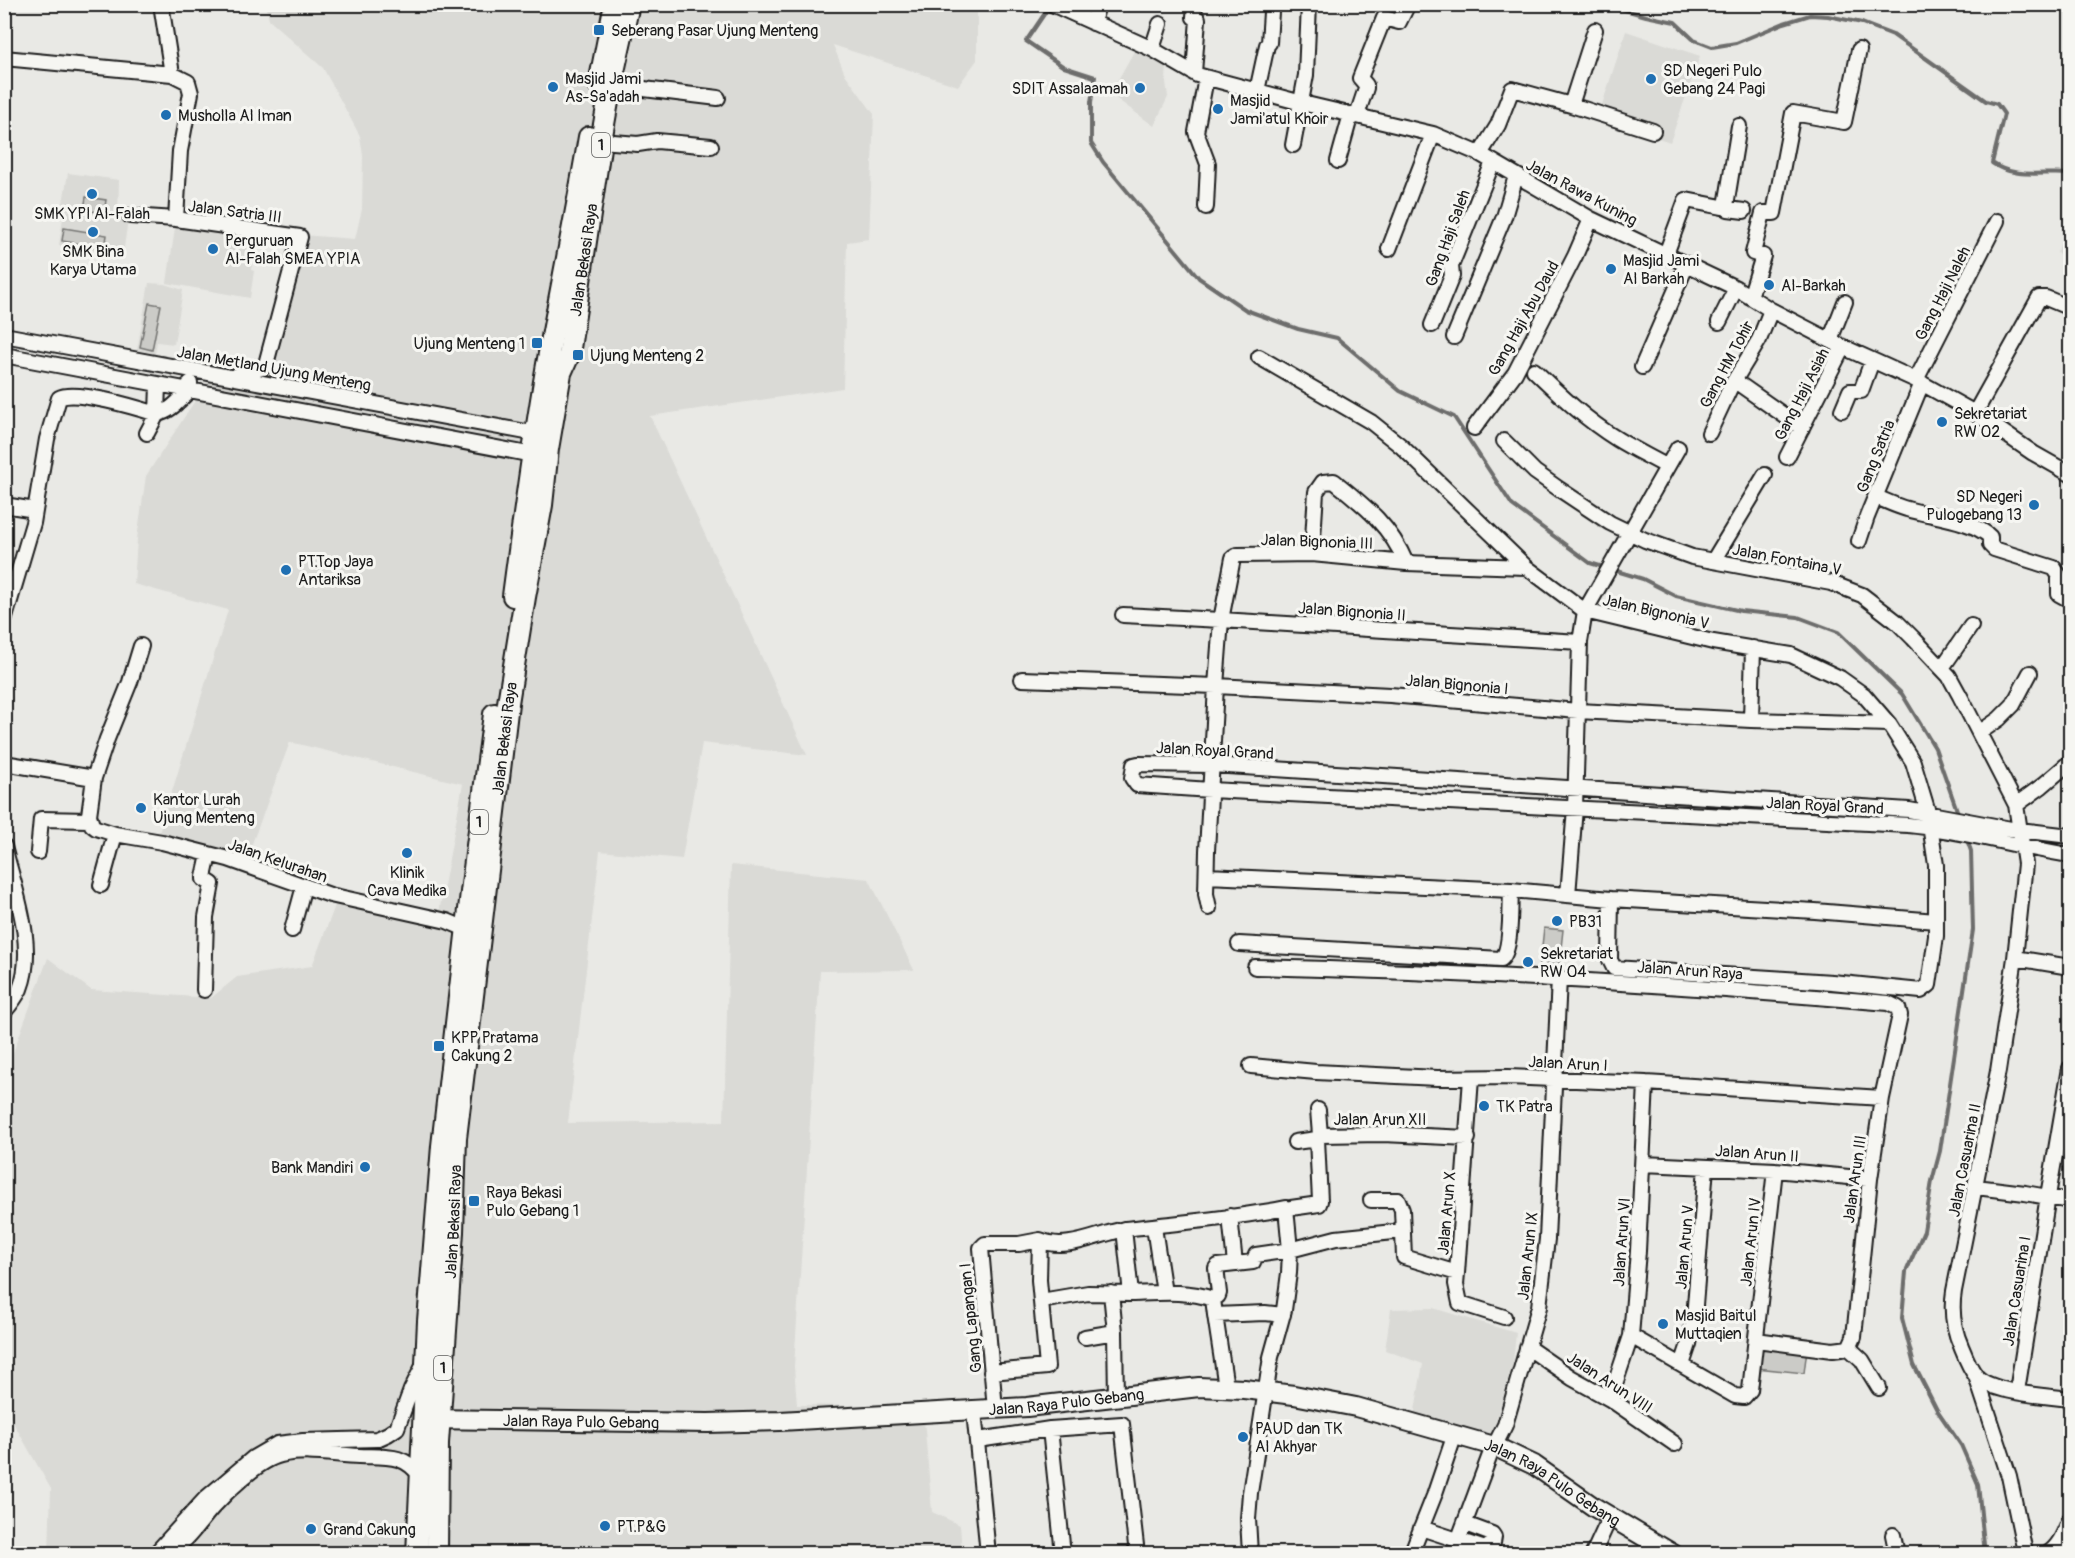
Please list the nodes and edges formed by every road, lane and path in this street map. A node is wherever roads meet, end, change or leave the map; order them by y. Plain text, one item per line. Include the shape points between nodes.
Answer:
1 (161, 4) edge
2 (615, 4) edge
3 (629, 4) edge
4 (1052, 4) edge
5 (1098, 4) edge
6 (1195, 4) edge
7 (1309, 4) edge
8 (1408, 4) edge
9 (1271, 12) dead end
10 (1093, 23) junction
11 (1160, 24) dead end
12 (1595, 30) dead end
13 (1152, 49) junction
14 (1858, 50) dead end
15 (4, 58) edge
16 (172, 74) junction
17 (1200, 76) junction
18 (611, 85) junction
19 (1257, 92) junction
20 (718, 98) dead end
21 (1302, 103) junction
22 (1571, 105) junction
23 (1354, 115) junction
24 (1739, 126) dead end
25 (1653, 131) dead end
26 (1433, 134) junction
27 (601, 141) junction
28 (1293, 145) dead end
29 (711, 146) dead end
30 (1480, 154) junction
31 (1338, 161) dead end
32 (1493, 162) junction
33 (1516, 176) junction
34 (1725, 206) junction
35 (1206, 207) dead end
36 (1744, 211) dead end
37 (130, 216) dead end
38 (176, 219) junction
39 (1591, 219) junction
40 (1997, 221) dead end
41 (1389, 249) dead end
42 (1666, 254) junction
43 (1687, 264) junction
44 (1736, 288) junction
45 (1750, 297) junction
46 (1845, 302) dead end
47 (2070, 308) edge
48 (1771, 310) junction
49 (1719, 322) dead end
50 (1432, 325) dead end
51 (4, 335) edge
52 (1454, 337) dead end
53 (1830, 340) junction
54 (1844, 347) junction
55 (4, 355) edge
56 (1259, 357) dead end
57 (1872, 361) junction
58 (1642, 368) dead end
59 (190, 370) junction
60 (1534, 370) dead end
61 (230, 377) junction
62 (1735, 381) junction
63 (1919, 382) junction
64 (158, 384) junction
65 (190, 390) junction
66 (1842, 410) dead end
67 (1975, 413) junction
68 (157, 414) junction
69 (1474, 428) dead end
70 (1802, 428) junction
71 (147, 433) dead end
72 (1708, 433) dead end
73 (537, 434) junction
74 (1504, 441) dead end
75 (1678, 448) dead end
76 (533, 455) junction
77 (1787, 457) dead end
78 (1666, 466) junction
79 (2070, 474) edge
80 (1765, 475) dead end
81 (1876, 497) junction
82 (4, 505) edge
83 (36, 510) junction
84 (1629, 533) junction
85 (1860, 541) dead end
86 (1312, 554) junction
87 (1713, 561) junction
88 (1406, 563) junction
89 (1526, 567) junction
90 (519, 596) junction
91 (2069, 600) edge
92 (1585, 611) junction
93 (1123, 615) dead end
94 (1221, 620) junction
95 (4, 621) edge
96 (1971, 626) dead end
97 (1580, 642) junction
98 (141, 646) dead end
99 (1753, 648) junction
100 (1942, 668) junction
101 (2030, 673) dead end
102 (1022, 679) dead end
103 (1216, 686) junction
104 (1578, 711) junction
105 (1751, 720) junction
106 (1889, 724) junction
107 (1979, 733) junction
108 (2070, 762) edge
109 (4, 763) edge
110 (1212, 765) junction
111 (94, 778) junction
112 (1210, 790) junction
113 (1575, 790) junction
114 (2016, 805) junction
115 (1575, 808) junction
116 (89, 820) junction
117 (1936, 821) junction
118 (2016, 829) junction
119 (115, 834) junction
120 (2070, 836) edge
121 (2018, 845) junction
122 (4, 846) edge
123 (38, 852) dead end
124 (209, 855) junction
125 (2070, 855) edge
126 (1207, 876) junction
127 (101, 885) dead end
128 (304, 886) junction
129 (1510, 890) junction
130 (1568, 895) junction
131 (1611, 899) junction
132 (1209, 908) dead end
133 (1936, 921) junction
134 (466, 929) junction
135 (292, 930) dead end
136 (1239, 944) dead end
137 (2015, 958) junction
138 (1255, 967) dead end
139 (2070, 967) edge
140 (1558, 978) junction
141 (204, 990) dead end
142 (4, 1012) edge
143 (1900, 1015) joint
144 (1251, 1066) dead end
145 (2070, 1068) edge
146 (1471, 1078) junction
147 (1555, 1079) junction
148 (1646, 1083) junction
149 (1882, 1098) junction
150 (1318, 1110) dead end
151 (449, 1137) junction
152 (1318, 1137) junction
153 (1468, 1138) junction
154 (1295, 1142) dead end
155 (1642, 1164) junction
156 (1706, 1167) junction
157 (1775, 1170) junction
158 (1870, 1179) junction
159 (1976, 1187) junction
160 (2048, 1196) junction
161 (1371, 1200) dead end
162 (2070, 1201) edge
163 (1291, 1208) dead end
164 (1230, 1216) junction
165 (1154, 1227) junction
166 (1124, 1229) junction
167 (1403, 1231) junction
168 (1040, 1240) junction
169 (1290, 1250) junction
170 (1235, 1264) junction
171 (1457, 1273) junction
172 (1111, 1293) junction
173 (1164, 1293) junction
174 (1131, 1294) junction
175 (1213, 1299) junction
176 (1041, 1301) junction
177 (1215, 1315) junction
178 (1283, 1315) junction
179 (1504, 1317) dead end
180 (1115, 1332) junction
181 (1631, 1336) junction
182 (1085, 1337) dead end
183 (1756, 1340) junction
184 (1527, 1347) junction
185 (1849, 1347) junction
186 (426, 1359) junction
187 (1682, 1365) junction
188 (992, 1372) junction
189 (1976, 1376) junction
190 (1226, 1387) junction
191 (1879, 1388) dead end
192 (2017, 1391) junction
193 (1266, 1392) junction
194 (1116, 1398) junction
195 (1610, 1399) junction
196 (2070, 1399) edge
197 (996, 1409) junction
198 (974, 1411) junction
199 (432, 1419) junction
200 (1050, 1429) junction
201 (1455, 1434) junction
202 (978, 1440) junction
203 (1676, 1444) dead end
204 (1494, 1446) junction
205 (278, 1449) junction
206 (421, 1477) junction
207 (1610, 1517) junction
208 (2070, 1519) edge
209 (1465, 1524) junction
210 (1421, 1528) junction
211 (1893, 1535) dead end
212 (1458, 1541) junction
213 (2070, 1544) edge
214 (2029, 1553) edge
215 (155, 1554) edge
216 (167, 1554) edge
217 (417, 1554) edge
218 (437, 1554) edge
219 (988, 1554) edge
220 (1063, 1554) edge
221 (1137, 1554) edge
222 (1250, 1554) edge
223 (1411, 1554) edge
224 (1593, 1554) edge
225 (1673, 1554) edge
226 (1897, 1554) edge
227 (2047, 1554) edge
228 (2063, 1554) edge

1 - 16 street
2 - 73 highway, Jalan Bekasi Raya / 1
3 - 18 highway, Jalan Bekasi Raya / 1
4 - 10 street, Jalan Rawa Kuning
5 - 10 street
6 - 17 street
7 - 21 street
8 - 23 street via 1399,22 1384,18 1360,79 1366,88
9 - 19 street via 1269,43
10 - 13 street, Jalan Rawa Kuning
11 - 13 street
12 - 22 street
13 - 17 street, Jalan Rawa Kuning
14 - 45 street via 1845,122 1793,113 1774,213 1763,213 1753,253 1763,256
15 - 16 street
16 - 38 street, Jalan Satria III via 188,82 191,93 180,151
17 - 19 street, Jalan Rawa Kuning
17 - 35 street via 1196,132 1208,164
18 - 20 street
18 - 27 highway, Jalan Bekasi Raya / 1
19 - 21 street, Jalan Rawa Kuning
21 - 23 street, Jalan Rawa Kuning
21 - 28 street
22 - 25 street
22 - 30 street via 1511,90 1498,125
23 - 26 street, Jalan Rawa Kuning
23 - 31 street
24 - 34 street
26 - 30 street, Jalan Rawa Kuning
26 - 41 street
27 - 29 street
27 - 90 highway, Jalan Bekasi Raya / 1 via 542,505
30 - 32 street, Jalan Rawa Kuning
32 - 33 street, Jalan Rawa Kuning
32 - 50 street, Gang Haji Saleh
33 - 39 street, Jalan Rawa Kuning
33 - 52 street via 1504,217
34 - 36 street
34 - 42 street via 1686,200
37 - 38 street
38 - 61 street, Jalan Satria III via 300,237 266,364
39 - 42 street, Jalan Rawa Kuning
39 - 69 street, Gang Haji Abu Daud via 1515,373
40 - 63 street, Gang Haji Naleh
42 - 43 street, Jalan Rawa Kuning
43 - 44 street, Jalan Rawa Kuning
43 - 58 street
44 - 45 street, Jalan Rawa Kuning
44 - 49 street
45 - 48 street, Jalan Rawa Kuning
46 - 53 street
47 - 67 street via 2046,297 2039,298
48 - 53 street, Jalan Rawa Kuning
48 - 62 street, Gang HM Tohir
51 - 59 street, Jalan Metland Ujung Menteng
53 - 54 street, Jalan Rawa Kuning
54 - 57 street, Jalan Rawa Kuning
54 - 70 street, Gang Haji Asiah
55 - 64 street
56 - 89 street, Jalan Bignonia V via 1371,422
57 - 63 street, Jalan Rawa Kuning
57 - 66 street via 1862,389 1851,390
59 - 61 street, Jalan Metland Ujung Menteng
59 - 65 street
60 - 78 street via 1616,439
61 - 73 street, Jalan Metland Ujung Menteng
62 - 70 street
62 - 72 street, Gang HM Tohir
63 - 67 street, Jalan Rawa Kuning
63 - 81 street, Gang Satria
64 - 65 street
64 - 68 street
65 - 68 street via 171,408
65 - 76 street
67 - 79 street, Jalan Rawa Kuning
68 - 71 street
68 - 83 street via 104,399 60,396 47,439
70 - 77 street, Gang Haji Asiah
73 - 76 highway, Jalan Bekasi Raya / 1
74 - 84 street, Jalan Fontaina V via 1543,478
75 - 78 street
76 - 90 highway, Jalan Bekasi Raya / 1 via 521,526
78 - 84 street
80 - 87 street
81 - 85 street, Gang Satria
81 - 91 street via 1983,531 1994,549 2054,568 2059,575 2059,594
82 - 83 street
83 - 95 street
84 - 87 street, Jalan Fontaina V via 1676,552
84 - 92 street
86 - 88 street, Jalan Bignonia III
86 - 88 street via 1316,492 1323,482 1329,481 1381,521
86 - 94 street, Jalan Bignonia III via 1233,558
87 - 100 street, Jalan Fontaina V via 1855,590 1897,622
88 - 89 street, Jalan Bignonia III
89 - 92 street, Jalan Bignonia V
90 - 134 highway, Jalan Bekasi Raya / 1 via 488,751
90 - 151 highway, Jalan Bekasi Raya / 1 via 507,714
92 - 97 street
92 - 99 street, Jalan Bignonia V
93 - 94 street, Jalan Bignonia II
94 - 97 street, Jalan Bignonia II
94 - 103 street, Jalan Bignonia III
96 - 100 street
97 - 104 street
98 - 111 street
99 - 105 street
99 - 106 street, Jalan Bignonia V via 1791,655 1840,678 1864,695
100 - 107 street, Jalan Fontaina V
101 - 107 street via 2013,705
102 - 103 street, Jalan Bignonia I
103 - 104 street, Jalan Bignonia I via 1390,695
103 - 110 street, Jalan Bignonia III
104 - 105 street, Jalan Bignonia I
104 - 113 street
105 - 106 street, Jalan Bignonia I
106 - 117 street, Jalan Bignonia V via 1913,762
107 - 114 street, Jalan Fontaina V
108 - 114 street
109 - 111 street
110 - 112 street, Jalan Bignonia III
110 - 112 street, Jalan Royal Grand via 1138,764 1134,765 1132,778 1137,785
110 - 113 street, Jalan Royal Grand
111 - 116 street
112 - 115 street, Jalan Royal Grand
112 - 126 street, Jalan Bignonia III
113 - 115 street
113 - 117 street, Jalan Royal Grand
114 - 118 street, Jalan Fontaina V
115 - 117 street, Jalan Royal Grand
115 - 130 street
116 - 119 street, Jalan Kelurahan via 96,828
116 - 123 street via 41,819
117 - 118 street, Jalan Royal Grand
117 - 121 street, Jalan Royal Grand
117 - 133 street, Jalan Bignonia V
118 - 120 street, Jalan Royal Grand
118 - 121 street, Jalan Fontaina V
119 - 124 street, Jalan Kelurahan
119 - 127 street
121 - 125 street, Jalan Royal Grand
121 - 137 street, Jalan Casuarina II via 2025,877
122 - 142 street via 21,913 26,965 20,989
124 - 128 street, Jalan Kelurahan via 247,864
124 - 141 street via 204,877 212,884 206,917
126 - 129 street
126 - 132 street, Jalan Bignonia III
128 - 134 street, Jalan Kelurahan
128 - 135 street
129 - 130 street
129 - 136 street via 1508,946 1501,959
130 - 131 street
131 - 133 street
131 - 133 street, Jalan Bignonia V via 1610,960 1614,968 1909,991 1921,991 1929,985
134 - 151 highway, Jalan Bekasi Raya / 1
137 - 139 street
137 - 159 street, Jalan Casuarina II
138 - 140 street, Jalan Arun Raya
140 - 143 street, Jalan Arun Raya via 1888,1003 1898,1008
140 - 147 street, Jalan Arun IX
143 - 149 street, Jalan Arun III
144 - 146 street, Jalan Arun I
145 - 160 street, Jalan Casuarina I
146 - 147 street, Jalan Arun I
146 - 153 street, Jalan Arun X
147 - 148 street, Jalan Arun I
147 - 184 street, Jalan Arun IX via 1545,1269
148 - 149 street, Jalan Arun I
148 - 155 street, Jalan Arun VI
149 - 158 street, Jalan Arun III
150 - 152 street
151 - 186 highway, Jalan Bekasi Raya / 1
151 - 199 highway, Jalan Bekasi Raya / 1 via 453,1232
152 - 153 street, Jalan Arun XII via 1391,1134
152 - 154 street, Jalan Arun XII
152 - 163 street via 1320,1201
153 - 171 street, Jalan Arun X
155 - 156 street, Jalan Arun II
155 - 181 street, Jalan Arun VI
156 - 157 street, Jalan Arun II
156 - 187 street, Jalan Arun V via 1693,1324
157 - 158 street, Jalan Arun II
157 - 183 street, Jalan Arun IV
158 - 185 street, Jalan Arun III via 1854,1337
159 - 160 street
159 - 189 street, Jalan Casuarina II via 1952,1307 1958,1340
160 - 162 street
160 - 192 street, Jalan Casuarina I
161 - 167 street via 1398,1200
164 - 165 street
164 - 169 street via 1286,1208
164 - 170 street
165 - 166 street
165 - 173 street
166 - 168 street via 1065,1243
166 - 174 street
167 - 169 street via 1336,1238
167 - 171 street via 1404,1257
168 - 176 street
168 - 188 street, Gang Lapangan I via 985,1244 981,1248
169 - 170 street via 1256,1255 1254,1262
169 - 178 street
170 - 175 street via 1217,1267 1218,1296
171 - 179 street, Jalan Arun X via 1460,1303
172 - 174 street
172 - 176 street
172 - 180 street
173 - 174 street
173 - 175 street
175 - 177 street
176 - 188 street via 1047,1367
177 - 178 street
177 - 190 street
178 - 193 street
180 - 182 street
180 - 194 street
181 - 187 street
181 - 195 street, Jalan Arun VI
183 - 185 street via 1833,1350
183 - 187 street, Jalan Arun IV via 1750,1390 1744,1397
184 - 195 street, Jalan Arun VIII
184 - 204 street, Jalan Arun IX via 1505,1425
185 - 191 street
186 - 199 highway, Jalan Bekasi Raya / 1
186 - 205 street via 397,1428 388,1434 377,1439 303,1441
188 - 197 street, Gang Lapangan I
189 - 192 street via 1997,1387
189 - 214 street, Jalan Casuarina II
190 - 193 main road, Jalan Raya Pulo Gebang
190 - 194 main road, Jalan Raya Pulo Gebang
192 - 196 street
193 - 201 main road, Jalan Raya Pulo Gebang via 1356,1407
193 - 222 street via 1248,1508
194 - 197 main road, Jalan Raya Pulo Gebang
195 - 203 street, Jalan Arun VIII
197 - 198 main road, Jalan Raya Pulo Gebang
198 - 199 main road, Jalan Raya Pulo Gebang via 708,1423
198 - 202 street
199 - 206 highway, Jalan Bekasi Raya / 1
199 - 218 highway, Jalan Bekasi Raya / 1
200 - 202 street
200 - 220 street
200 - 221 street via 1120,1423 1123,1426
201 - 204 main road, Jalan Raya Pulo Gebang
201 - 210 street
202 - 219 street
204 - 207 main road, Jalan Raya Pulo Gebang via 1534,1465
204 - 209 street, Jalan Arun IX
205 - 206 street via 396,1458 414,1467
205 - 215 street via 253,1458 206,1498
205 - 216 street via 234,1487 179,1547
206 - 217 highway, Jalan Bekasi Raya / 1
207 - 224 street
207 - 225 main road, Jalan Raya Pulo Gebang
208 - 227 street via 2061,1539
209 - 212 street, Jalan Arun IX
209 - 212 street via 1492,1534 1493,1543 1485,1549
210 - 212 street
210 - 223 street
211 - 226 street
213 - 228 street

